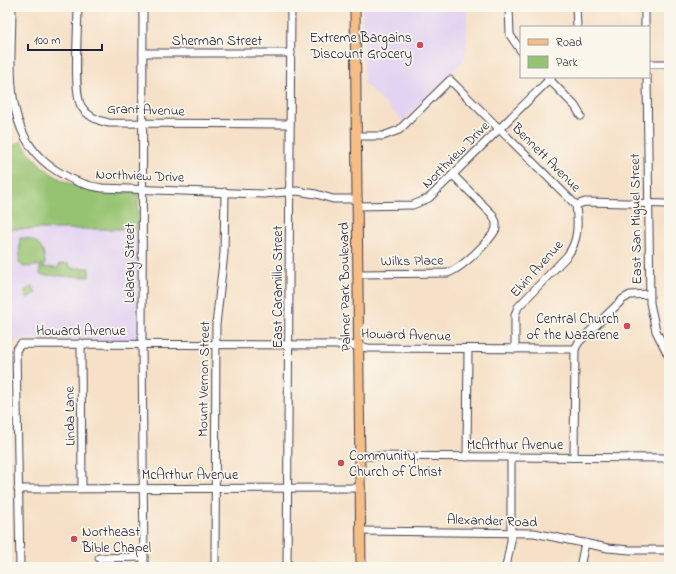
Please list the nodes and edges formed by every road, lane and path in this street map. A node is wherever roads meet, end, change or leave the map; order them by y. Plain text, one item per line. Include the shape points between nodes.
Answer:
1 (12, 7) edge
2 (78, 7) edge
3 (143, 7) edge
4 (291, 7) edge
5 (355, 7) edge
6 (509, 7) edge
7 (576, 7) edge
8 (645, 7) edge
9 (577, 26) edge
10 (645, 26) edge
11 (519, 49) edge
12 (143, 53) junction
13 (291, 53) junction
14 (650, 64) edge
15 (669, 64) edge
16 (549, 78) edge
17 (647, 78) edge
18 (580, 116) dead end
19 (143, 123) junction
20 (290, 124) junction
21 (499, 128) junction
22 (357, 136) junction
23 (453, 175) junction
24 (142, 188) junction
25 (225, 192) junction
26 (290, 192) junction
27 (357, 203) junction
28 (648, 203) junction
29 (669, 204) edge
30 (576, 205) junction
31 (358, 274) junction
32 (649, 294) junction
33 (81, 343) junction
34 (142, 343) junction
35 (216, 344) junction
36 (290, 345) junction
37 (359, 346) junction
38 (515, 348) junction
39 (468, 349) junction
40 (575, 349) junction
41 (669, 357) edge
42 (360, 456) junction
43 (467, 457) junction
44 (511, 457) junction
45 (574, 457) junction
46 (669, 458) edge
47 (144, 487) junction
48 (215, 487) junction
49 (289, 487) junction
50 (18, 488) junction
51 (82, 488) junction
52 (361, 488) junction
53 (361, 531) junction
54 (512, 532) junction
55 (585, 543) junction
56 (669, 550) edge
57 (144, 557) junction
58 (99, 558) dead end
59 (20, 567) edge
60 (144, 567) edge
61 (215, 567) edge
62 (287, 567) edge
63 (361, 567) edge
64 (506, 567) edge
65 (580, 567) edge

1 - 24 street, Northview Drive via 12,102 19,130 28,145 51,168 77,182 102,188
2 - 19 street, Grant Avenue via 77,92 81,106 90,116 103,122
3 - 12 street, Lelaray Street
4 - 13 street, East Caramillo Street
5 - 22 main road, Palmer Park Boulevard
6 - 11 street via 509,31
7 - 9 street
8 - 10 street
12 - 13 street, Sherman Street
12 - 19 street, Lelaray Street
13 - 20 street, East Caramillo Street
14 - 15 street
16 - 18 street via 575,106
16 - 21 street, Northview Drive
17 - 28 street, East San Miguel Street
19 - 20 street, Grant Avenue
19 - 24 street, Lelaray Street
20 - 26 street, East Caramillo Street
21 - 22 street, Bennett Avenue via 450,80 399,130 383,136
21 - 23 street, Northview Drive
21 - 30 street, Bennett Avenue
22 - 27 main road, Palmer Park Boulevard
23 - 27 street, Northview Drive via 419,204
23 - 31 street, Wilks Place via 495,218 496,229 489,239 459,268 448,273
24 - 25 street, Northview Drive
24 - 34 street, Lelaray Street
25 - 26 street, Northview Drive
25 - 35 street, Mount Vernon Street via 224,253
26 - 27 street, Northview Drive via 316,194
26 - 36 street, East Caramillo Street
27 - 31 main road, Palmer Park Boulevard
28 - 29 street, Bennett Avenue
28 - 30 street, Bennett Avenue via 585,202
28 - 32 street, East San Miguel Street
30 - 38 street, Elvin Avenue via 574,246 518,307 515,315
31 - 37 main road, Palmer Park Boulevard
32 - 40 street via 630,295 623,299
32 - 41 street, East San Miguel Street via 654,324
33 - 34 street, Howard Avenue
33 - 50 street, Howard Avenue via 24,343 16,350
33 - 51 street, Linda Lane
34 - 35 street, Howard Avenue
34 - 47 street, Lelaray Street
35 - 36 street, Howard Avenue
35 - 48 street, Mount Vernon Street
36 - 37 street, Howard Avenue
36 - 49 street, East Caramillo Street
37 - 39 street, Howard Avenue
37 - 42 main road, Palmer Park Boulevard
38 - 39 street, Howard Avenue
38 - 40 street, Howard Avenue
39 - 43 street
40 - 45 street
42 - 43 street, McArthur Avenue
42 - 52 main road, Palmer Park Boulevard
43 - 44 street, McArthur Avenue
44 - 45 street, McArthur Avenue
44 - 54 street
45 - 46 street, McArthur Avenue
47 - 48 street, McArthur Avenue
47 - 51 street, McArthur Avenue
47 - 57 street, Lelaray Street
48 - 49 street, McArthur Avenue
48 - 61 street, Mount Vernon Street
49 - 52 street, McArthur Avenue
49 - 62 street, East Caramillo Street
50 - 51 street, McArthur Avenue
50 - 59 street
52 - 53 main road, Palmer Park Boulevard
53 - 54 street, Alexander Road
53 - 63 main road, Palmer Park Boulevard
54 - 55 street, Alexander Road via 534,533
54 - 64 street
55 - 56 street, Alexander Road via 630,550
55 - 65 street
57 - 58 street
57 - 60 street, Lelaray Street

